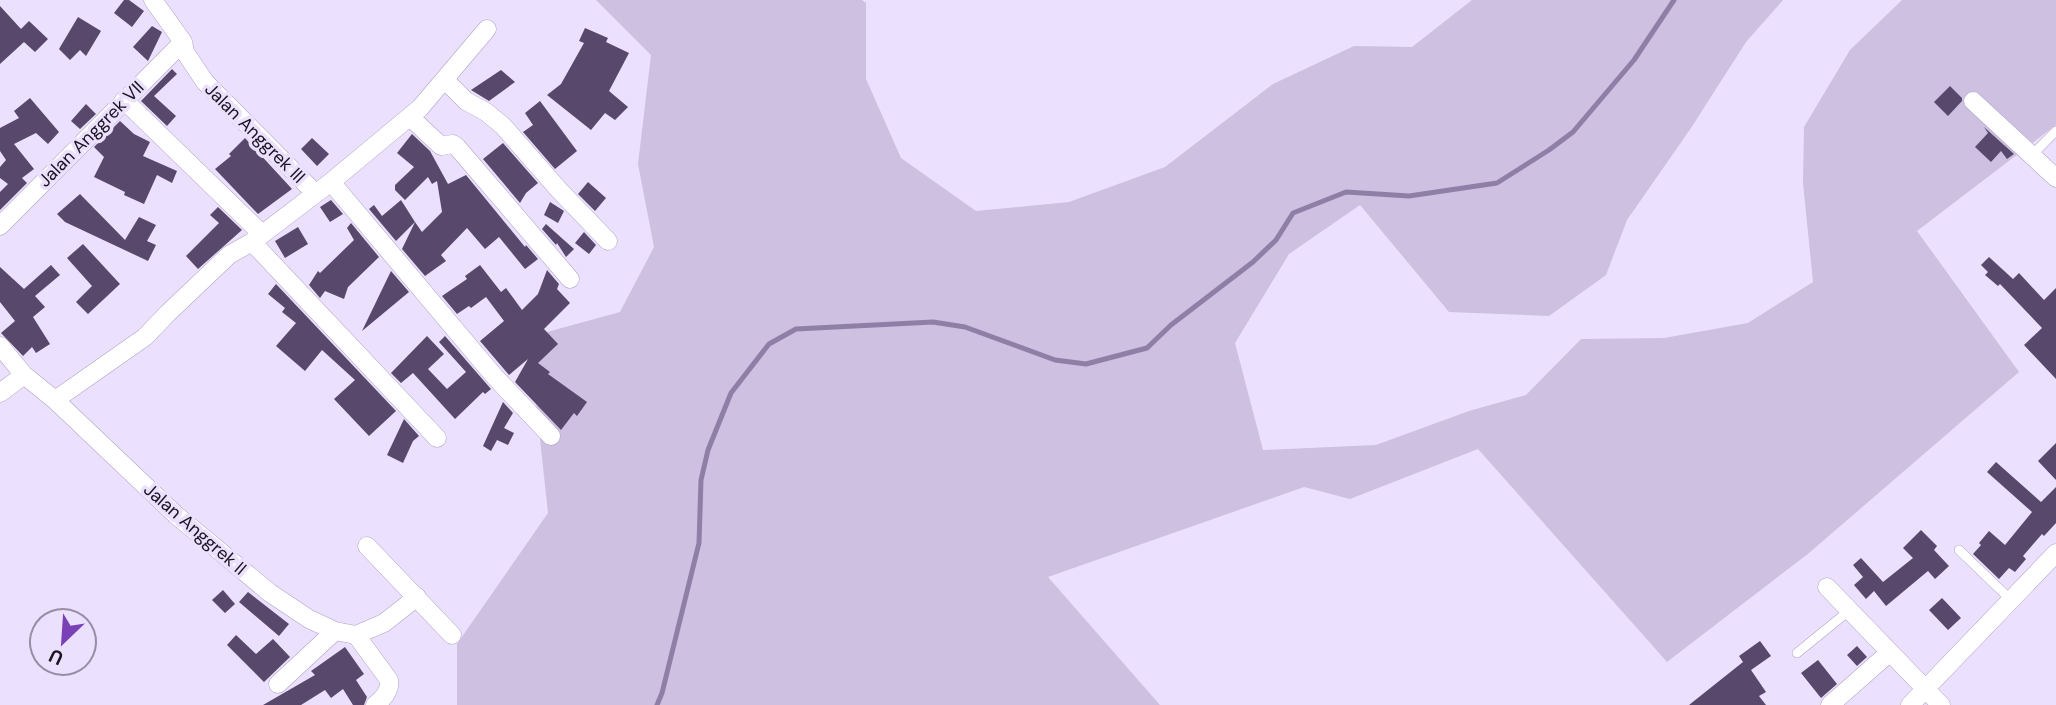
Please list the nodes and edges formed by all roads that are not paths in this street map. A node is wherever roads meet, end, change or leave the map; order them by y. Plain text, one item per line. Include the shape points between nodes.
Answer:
1 (153, 0) edge
2 (486, 29) dead end
3 (183, 42) junction
4 (445, 80) junction
5 (124, 100) junction
6 (1973, 101) dead end
7 (410, 117) junction
8 (2056, 131) edge
9 (2032, 155) junction
10 (2056, 178) edge
11 (331, 182) junction
12 (315, 193) junction
13 (0, 226) edge
14 (257, 238) junction
15 (608, 241) dead end
16 (570, 279) dead end
17 (0, 345) edge
18 (24, 375) junction
19 (0, 393) edge
20 (55, 400) junction
21 (551, 436) dead end
22 (437, 438) dead end
23 (368, 546) dead end
24 (1959, 550) dead end
25 (2056, 553) edge
26 (1827, 587) dead end
27 (417, 597) junction
28 (2011, 600) junction
29 (1850, 610) junction
30 (335, 631) junction
31 (356, 635) junction
32 (452, 635) dead end
33 (1797, 653) dead end
34 (1889, 653) junction
35 (278, 684) dead end
36 (1925, 690) junction
37 (375, 705) edge
38 (1830, 705) edge
39 (1910, 705) edge
40 (1941, 705) edge

1 - 3 street, Jalan Anggrek III
2 - 4 street
3 - 5 street, Jalan Anggrek VII
3 - 12 street, Jalan Anggrek III via 205,82
4 - 7 street
4 - 15 street via 503,126
5 - 13 street, Jalan Anggrek VII
5 - 14 street
6 - 9 street
7 - 11 street
7 - 16 street via 437,144 457,147
8 - 9 lane
9 - 10 street
11 - 12 street
11 - 21 street via 479,359
12 - 14 street
14 - 20 street via 229,255 145,337
14 - 22 street
17 - 18 street, Jalan Anggrek II
18 - 19 street
18 - 20 street, Jalan Anggrek II
20 - 30 street, Jalan Anggrek II via 176,515 270,593 309,620
23 - 27 street
24 - 28 lane
25 - 28 street
26 - 29 street
27 - 31 street via 384,623
27 - 32 street
28 - 36 street
29 - 33 lane
29 - 34 street
30 - 31 street, Jalan Anggrek II
30 - 35 street
31 - 37 street via 389,680 387,694
34 - 36 street
34 - 38 street
36 - 39 street
36 - 40 street

